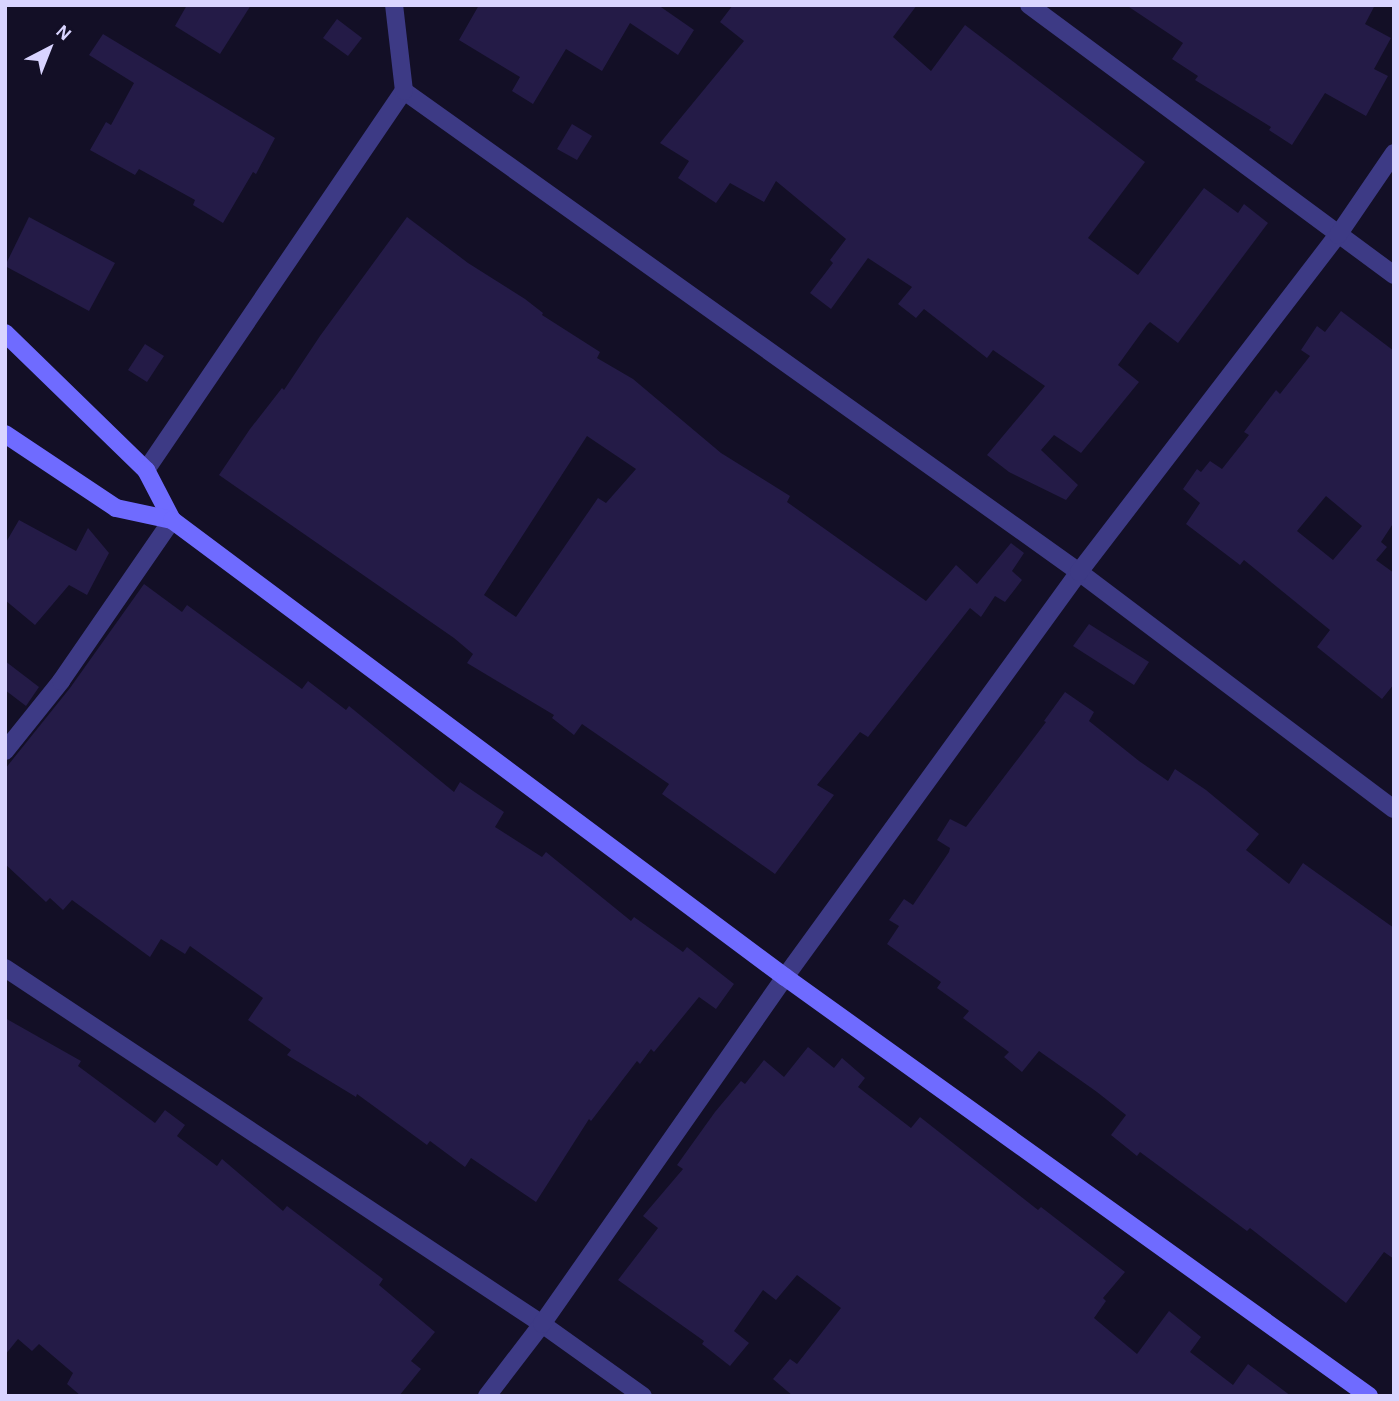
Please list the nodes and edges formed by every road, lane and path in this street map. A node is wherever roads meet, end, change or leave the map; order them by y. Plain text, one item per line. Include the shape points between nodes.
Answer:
1 (394, 5) edge
2 (1029, 5) edge
3 (404, 92) junction
4 (1394, 153) edge
5 (1338, 235) junction
6 (1394, 275) edge
7 (5, 333) edge
8 (5, 434) edge
9 (146, 470) junction
10 (172, 520) junction
11 (1079, 572) junction
12 (5, 751) edge
13 (1394, 809) edge
14 (5, 968) edge
15 (785, 976) junction
16 (542, 1324) junction
17 (487, 1396) edge
18 (643, 1396) edge
19 (1369, 1396) edge

1 - 3 street
2 - 5 street
3 - 9 street
3 - 11 street
4 - 5 street
5 - 6 street
5 - 11 street
7 - 9 main road
8 - 10 main road via 116,508
9 - 10 main road
10 - 12 street via 61,681
10 - 15 main road
11 - 13 street
11 - 15 street
14 - 16 street
15 - 16 street
15 - 19 main road
16 - 17 street
16 - 18 street

